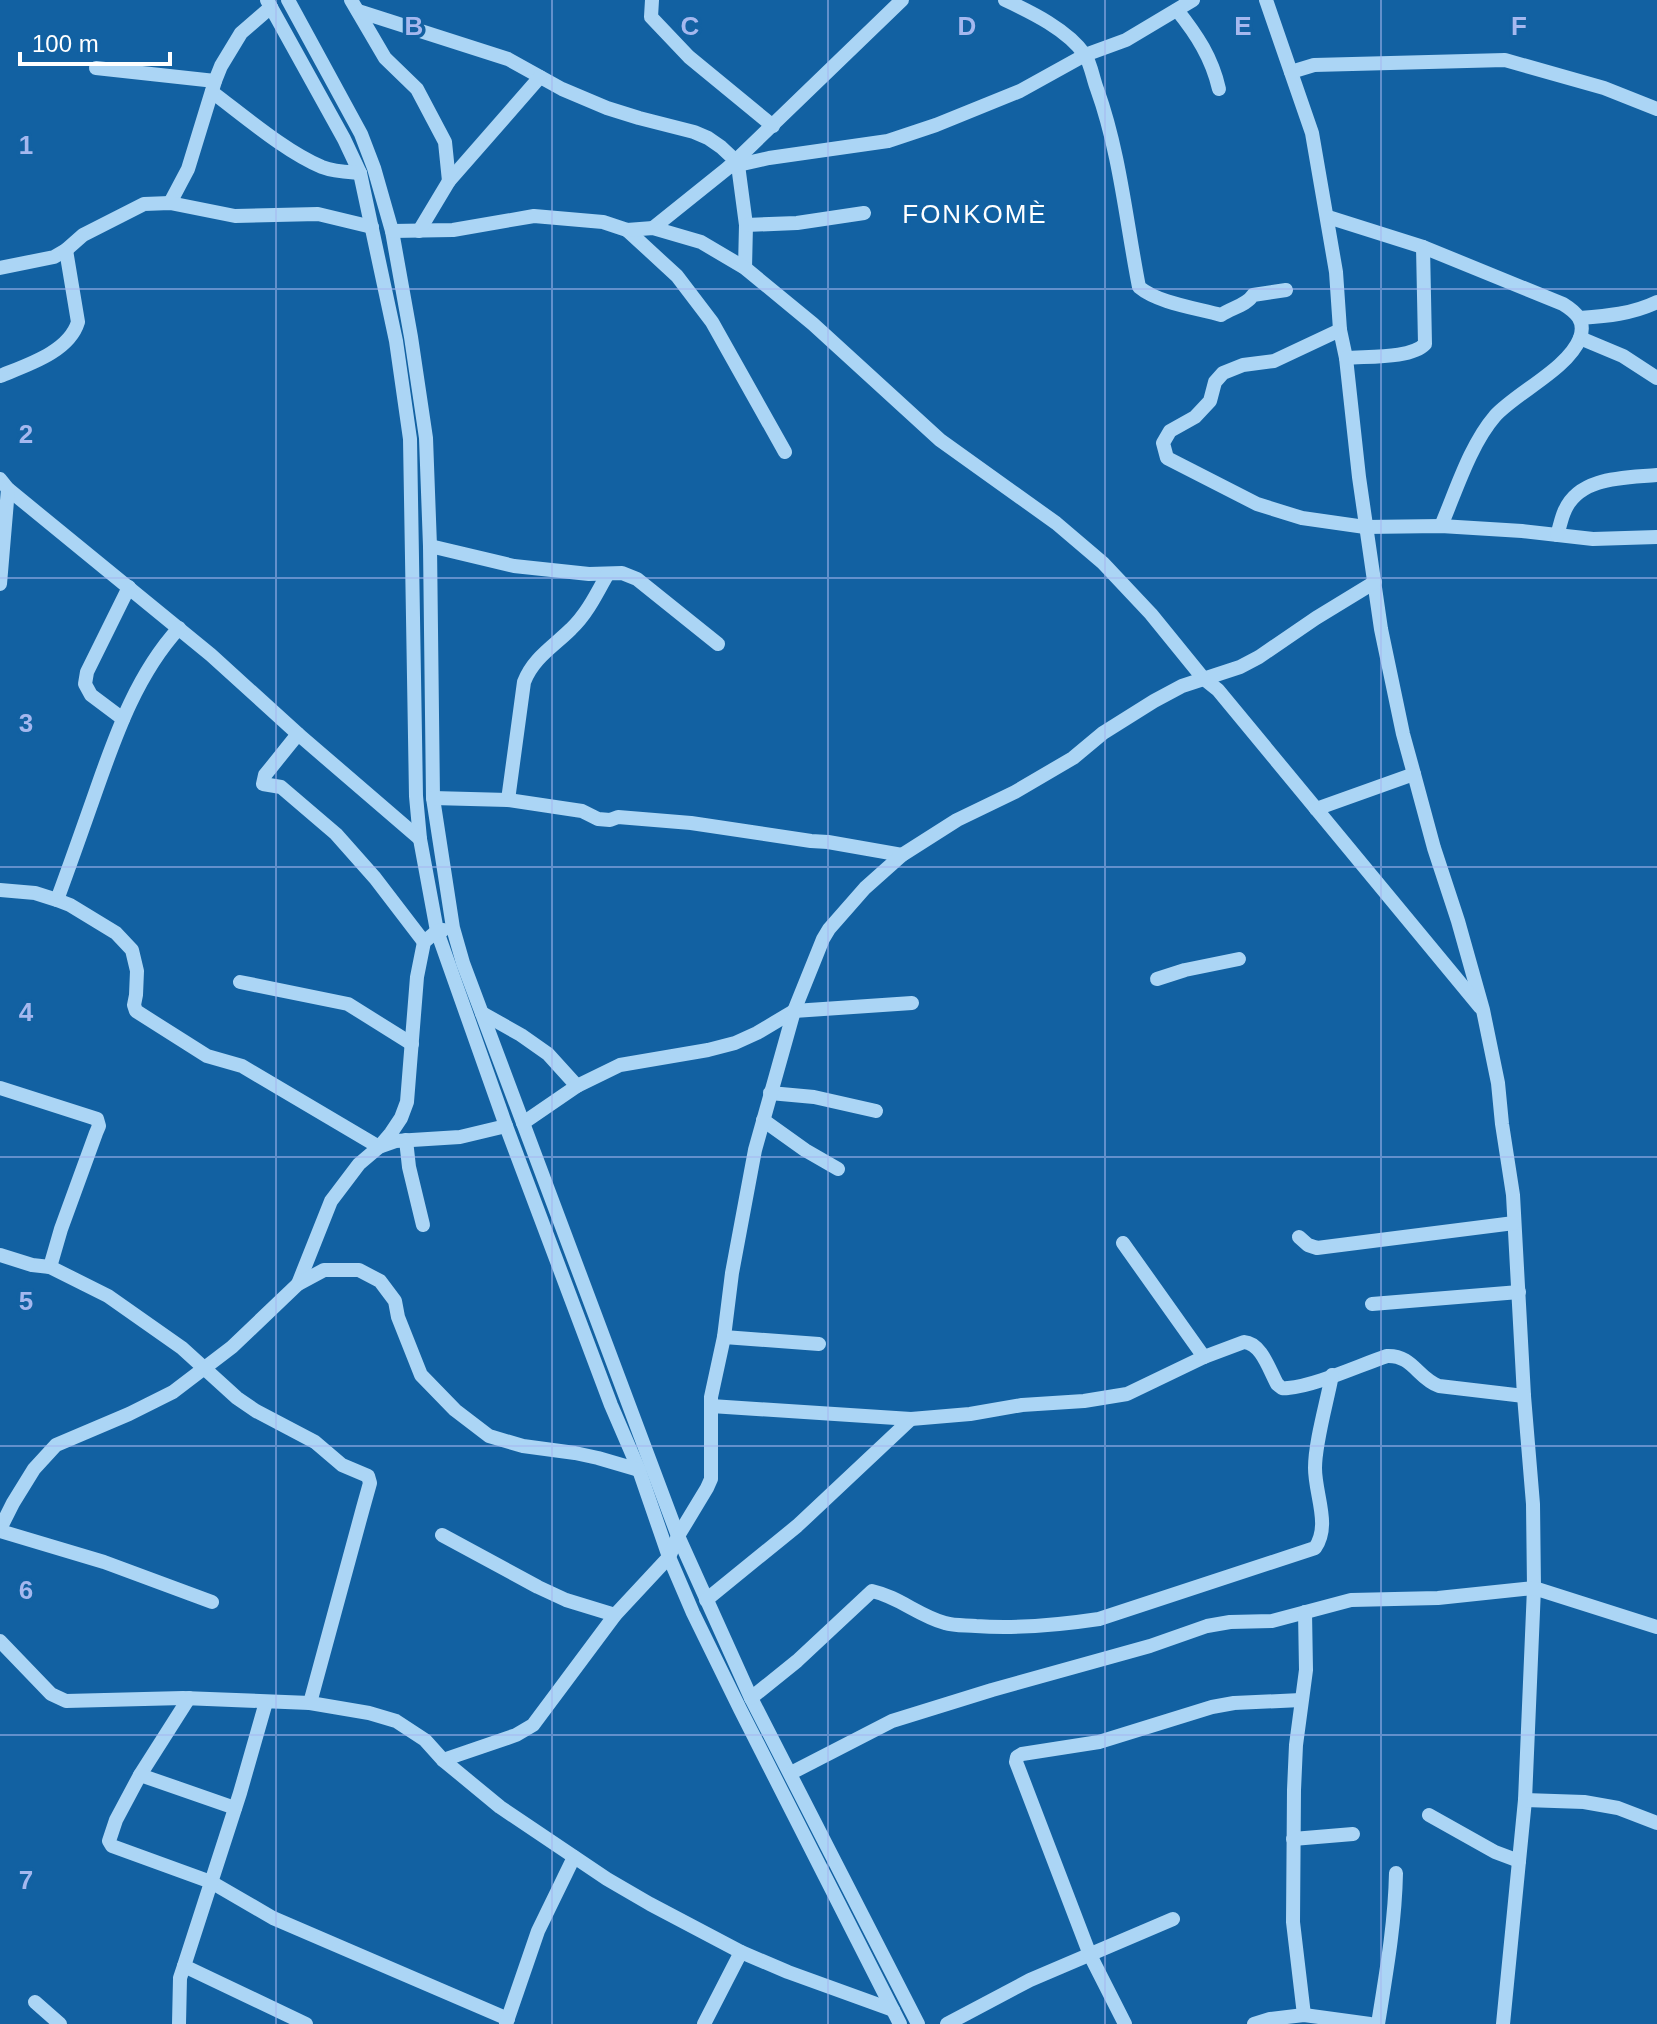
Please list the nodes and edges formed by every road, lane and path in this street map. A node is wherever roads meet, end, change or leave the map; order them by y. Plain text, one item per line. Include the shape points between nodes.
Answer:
1 (288, 0) edge
2 (652, 0) edge
3 (902, 0) edge
4 (1005, 0) edge
5 (1193, 0) edge
6 (1266, 0) edge
7 (269, 4) edge
8 (354, 6) edge
9 (1177, 10) junction
10 (1085, 55) junction
11 (96, 68) dead end
12 (1291, 72) junction
13 (540, 77) junction
14 (213, 87) junction
15 (1219, 89) dead end
16 (1657, 109) edge
17 (773, 126) junction
18 (735, 164) junction
19 (360, 173) junction
20 (449, 181) junction
21 (170, 203) junction
22 (864, 213) dead end
23 (1328, 217) junction
24 (746, 225) junction
25 (372, 227) junction
26 (653, 228) junction
27 (627, 230) junction
28 (392, 231) junction
29 (419, 231) junction
30 (1423, 247) junction
31 (66, 250) junction
32 (0, 268) edge
33 (745, 268) junction
34 (1286, 290) dead end
35 (1657, 302) edge
36 (1580, 318) junction
37 (1340, 330) junction
38 (1580, 338) junction
39 (1346, 358) junction
40 (0, 376) edge
41 (1657, 378) edge
42 (785, 452) dead end
43 (1657, 475) edge
44 (4, 484) edge
45 (1441, 526) junction
46 (1365, 527) junction
47 (1557, 535) junction
48 (1657, 537) edge
49 (430, 546) junction
50 (607, 575) junction
51 (1375, 582) junction
52 (0, 584) edge
53 (129, 587) junction
54 (179, 628) junction
55 (718, 644) dead end
56 (1203, 678) junction
57 (123, 719) junction
58 (298, 734) junction
59 (1414, 774) junction
60 (433, 798) junction
61 (508, 800) junction
62 (1316, 809) junction
63 (420, 839) junction
64 (902, 855) junction
65 (0, 890) edge
66 (57, 900) junction
67 (453, 928) junction
68 (437, 931) junction
69 (424, 942) junction
70 (1239, 959) dead end
71 (1157, 979) dead end
72 (240, 982) dead end
73 (912, 1003) dead end
74 (1483, 1010) junction
75 (794, 1011) junction
76 (482, 1013) junction
77 (412, 1044) junction
78 (577, 1086) junction
79 (0, 1088) edge
80 (770, 1093) junction
81 (876, 1111) dead end
82 (763, 1120) junction
83 (523, 1123) junction
84 (506, 1126) junction
85 (406, 1140) junction
86 (379, 1147) junction
87 (838, 1169) dead end
88 (1514, 1223) junction
89 (423, 1225) dead end
90 (1299, 1237) dead end
91 (1123, 1243) dead end
92 (0, 1255) edge
93 (50, 1267) junction
94 (298, 1284) junction
95 (1519, 1292) junction
96 (1372, 1304) dead end
97 (724, 1337) junction
98 (819, 1344) dead end
99 (1204, 1357) junction
100 (203, 1369) junction
101 (1332, 1375) junction
102 (1524, 1396) junction
103 (711, 1406) junction
104 (911, 1419) junction
105 (639, 1470) junction
106 (0, 1530) edge
107 (442, 1535) dead end
108 (678, 1536) junction
109 (669, 1557) junction
110 (1534, 1588) junction
111 (706, 1600) junction
112 (212, 1602) dead end
113 (1305, 1612) junction
114 (615, 1615) junction
115 (1657, 1627) edge
116 (0, 1641) edge
117 (189, 1698) junction
118 (751, 1698) junction
119 (1301, 1700) junction
120 (266, 1702) junction
121 (310, 1703) junction
122 (443, 1760) junction
123 (791, 1773) junction
124 (140, 1775) junction
125 (1525, 1800) junction
126 (235, 1808) junction
127 (1429, 1815) dead end
128 (1657, 1823) edge
129 (1353, 1834) dead end
130 (1293, 1839) junction
131 (574, 1857) junction
132 (1519, 1861) junction
133 (1396, 1873) dead end
134 (211, 1882) junction
135 (1173, 1919) dead end
136 (741, 1952) junction
137 (1090, 1955) junction
138 (184, 1966) junction
139 (35, 2002) dead end
140 (1304, 2015) junction
141 (897, 2017) edge
142 (507, 2021) edge
143 (707, 2023) edge
144 (60, 2024) edge
145 (179, 2024) edge
146 (306, 2024) edge
147 (918, 2024) edge
148 (947, 2024) edge
149 (1125, 2024) edge
150 (1254, 2024) edge
151 (1370, 2024) edge
152 (1378, 2024) edge
153 (1503, 2024) edge

1 - 28 street via 361,134
2 - 17 street via 651,17 678,46
3 - 17 street
4 - 10 street via 1060,30
5 - 9 street
6 - 12 street
7 - 14 street via 241,33
7 - 19 street
8 - 13 street via 508,59
8 - 20 street via 385,58 417,89 445,142
9 - 10 street via 1126,40
9 - 15 street via 1209,56
10 - 18 street via 1020,91 888,141
10 - 34 street via 1116,156 1139,287 1221,315 1253,295
11 - 14 street
12 - 16 street via 1314,65 1505,60
12 - 23 street via 1312,133
13 - 18 street via 607,108 708,138
13 - 20 street
14 - 19 street via 298,154 339,172
14 - 21 street via 188,169
17 - 18 street
18 - 24 street
18 - 26 street
19 - 25 street
20 - 29 street
21 - 25 street via 235,216 318,214
21 - 31 street via 132,209
22 - 24 street
23 - 30 street
23 - 37 street
24 - 33 street
25 - 63 street via 410,439
26 - 27 street
26 - 33 street via 701,242
27 - 29 street via 603,222 534,216
27 - 42 street via 677,276 712,322
28 - 29 street
28 - 49 street via 426,438
30 - 36 street via 1563,304
30 - 39 street via 1425,344 1409,353
31 - 32 street
31 - 40 street via 78,322 75,333 40,360
33 - 56 street via 940,440 1103,563
35 - 36 street via 1617,315
36 - 38 street
37 - 39 street
37 - 46 street via 1274,361 1223,373 1210,401 1170,431 1163,443 1167,458 1257,504 1302,518
38 - 41 street
38 - 45 street via 1555,369 1495,416 1479,439
39 - 46 street
43 - 47 street via 1586,487 1566,508
44 - 52 street
44 - 53 street
45 - 46 street
45 - 47 street
46 - 51 street
47 - 48 street
49 - 50 street via 514,566
49 - 60 street
50 - 55 street via 637,579
50 - 61 street via 574,627 528,672
51 - 56 street via 1259,657
51 - 59 street
53 - 54 street
53 - 57 street via 85,684 91,695
54 - 57 street via 145,672
54 - 58 street
56 - 62 street
56 - 64 street via 1154,701 1073,758
57 - 66 street
58 - 63 street
58 - 69 street via 263,784 281,787 336,834
59 - 62 street
59 - 74 street
60 - 61 street
60 - 67 street
61 - 64 street via 582,811 598,819 691,823
62 - 74 street
63 - 68 street
64 - 75 street via 829,929
65 - 66 street
66 - 86 street via 116,933 132,950 137,971 134,1005 143,1017 207,1056 253,1072
67 - 68 street
67 - 76 street
68 - 69 street
68 - 84 street
69 - 77 street
70 - 71 street
72 - 77 street via 348,1004
73 - 75 street
74 - 88 street via 1498,1083
75 - 78 street via 735,1043 620,1065
75 - 80 street
76 - 78 street via 548,1054
76 - 83 street
77 - 86 street via 407,1102
78 - 83 street
79 - 93 street via 97,1119 99,1126
80 - 81 street
80 - 82 street
82 - 87 street
82 - 97 street
83 - 108 street
84 - 85 street via 460,1137
84 - 105 street
85 - 86 street
85 - 89 street
86 - 94 street via 331,1201
88 - 90 street via 1317,1248
88 - 95 street
91 - 99 street
92 - 93 street
93 - 100 street via 108,1296
94 - 100 street
94 - 105 street via 324,1270 359,1270 380,1281 395,1301 421,1375 489,1436
95 - 96 street
95 - 102 street
97 - 98 street
97 - 103 street
99 - 101 street via 1250,1341 1280,1387
99 - 104 street via 1127,1394
100 - 106 street via 156,1402 56,1445 34,1469
100 - 121 street via 256,1411 368,1476
101 - 102 street via 1397,1355 1439,1386
101 - 118 street via 1315,1465 1323,1524 1315,1548 1080,1622 999,1628 949,1624 872,1591
102 - 110 street
103 - 104 street
103 - 108 street via 711,1479
104 - 111 street via 797,1526
105 - 109 street
106 - 112 street
107 - 114 street via 566,1600
108 - 109 street
108 - 111 street
109 - 114 street
109 - 141 street
110 - 113 street via 1351,1600
110 - 115 street
110 - 125 street
111 - 118 street
113 - 119 street
113 - 123 street via 1272,1621 1207,1626 892,1721
114 - 122 street via 533,1725
116 - 117 street via 51,1694 66,1701
117 - 120 street
117 - 124 street
118 - 123 street
119 - 130 street
119 - 137 street via 1212,1707 1099,1742 1017,1757
120 - 121 street
120 - 126 street
121 - 122 street via 396,1721
122 - 131 street
123 - 147 street
124 - 126 street
124 - 134 street via 110,1833 112,1846
125 - 128 street via 1584,1802
125 - 132 street
126 - 134 street
127 - 132 street
129 - 130 street
130 - 140 street via 1293,1922
131 - 136 street
131 - 142 street via 538,1931
132 - 153 street
133 - 152 street via 1392,1943
134 - 138 street
134 - 142 street via 273,1918
135 - 137 street
136 - 141 street
136 - 143 street
137 - 148 street
137 - 149 street
138 - 145 street
138 - 146 street
139 - 144 street
140 - 150 street
140 - 151 street

